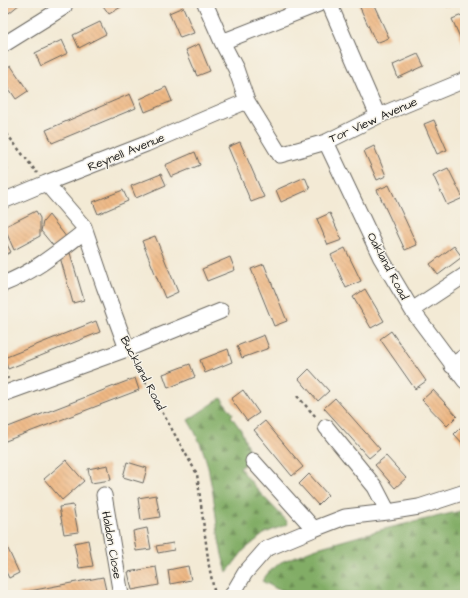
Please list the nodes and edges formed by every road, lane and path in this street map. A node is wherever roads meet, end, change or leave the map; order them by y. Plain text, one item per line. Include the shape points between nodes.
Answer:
1 (205, 3) edge
2 (321, 3) edge
3 (329, 3) edge
4 (64, 7) dead end
5 (222, 42) junction
6 (3, 45) edge
7 (465, 80) edge
8 (247, 100) junction
9 (378, 116) junction
10 (3, 129) edge
11 (326, 142) junction
12 (46, 183) junction
13 (3, 201) edge
14 (85, 231) junction
15 (465, 275) edge
16 (3, 284) edge
17 (412, 310) junction
18 (221, 311) dead end
19 (127, 349) junction
20 (465, 356) edge
21 (452, 366) junction
22 (465, 381) edge
23 (3, 394) edge
24 (297, 396) dead end
25 (326, 428) joint
26 (253, 461) dead end
27 (465, 492) edge
28 (104, 496) dead end
29 (388, 512) junction
30 (314, 529) junction
31 (121, 595) edge
32 (216, 595) edge
33 (232, 595) edge

1 - 5 street
2 - 5 street
3 - 9 street
4 - 6 street
5 - 8 street via 236,69
7 - 9 street, Tor View Avenue
8 - 11 street, Tor View Avenue via 280,155
8 - 12 street, Reynell Avenue via 146,144
9 - 11 street, Tor View Avenue
10 - 12 path
11 - 17 street, Oakland Road via 381,258
12 - 13 street, Reynell Avenue
12 - 14 street, Buckland Road
14 - 16 street via 21,277
14 - 19 street, Buckland Road
15 - 17 street
17 - 21 street, Oakland Road
18 - 19 street
19 - 23 street
19 - 32 path, Buckland Road via 197,474 209,566
20 - 21 street
21 - 22 street, Oakland Road
24 - 25 path
25 - 29 street via 375,487
26 - 30 street
27 - 29 street
28 - 31 street, Haldon Close
29 - 30 street via 345,517
30 - 33 street via 266,549 245,574

